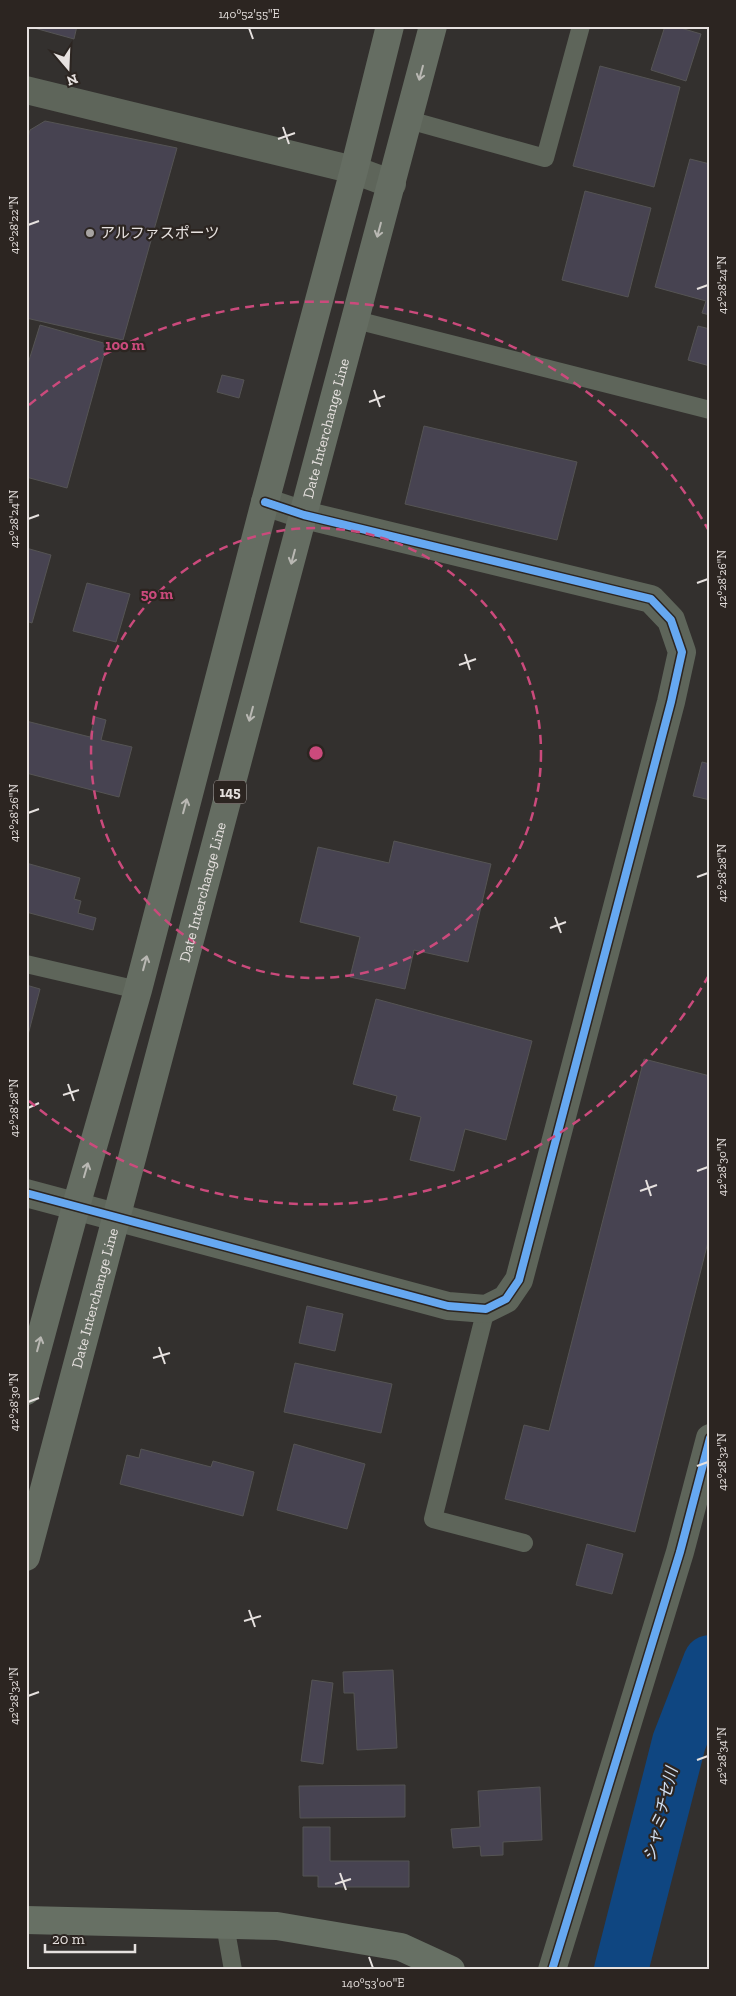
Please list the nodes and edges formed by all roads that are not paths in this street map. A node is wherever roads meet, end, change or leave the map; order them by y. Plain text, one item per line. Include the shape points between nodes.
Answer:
1 (390, 26) edge
2 (433, 26) edge
3 (581, 26) edge
4 (26, 90) edge
5 (408, 120) junction
6 (354, 170) junction
7 (392, 184) junction
8 (356, 320) junction
9 (710, 410) edge
10 (265, 502) junction
11 (304, 515) junction
12 (26, 964) edge
13 (138, 990) junction
14 (26, 1193) edge
15 (76, 1206) junction
16 (117, 1216) junction
17 (486, 1309) junction
18 (26, 1391) edge
19 (710, 1438) edge
20 (524, 1543) dead end
21 (26, 1557) edge
22 (26, 1920) edge
23 (225, 1925) junction
24 (233, 1970) edge
25 (451, 1970) edge
26 (552, 1970) edge

1 - 6 main road, 145
2 -> 5 main road, Date Interchange Line / 145
3 - 5 lane via 544,158
4 - 6 street
5 - 7 main road, Date Interchange Line / 145
6 - 7 street
6 - 10 main road, 145
7 -> 8 main road, Date Interchange Line / 145
8 - 9 lane
8 - 11 main road, Date Interchange Line / 145
10 - 11 street
13 -> 10 main road, 145
11 -> 16 main road, Date Interchange Line / 145
11 - 17 street via 652,599 671,620 682,652 519,1280 506,1299
12 - 13 lane
15 -> 13 main road, 145
14 - 15 street
15 - 16 street
18 -> 15 main road, 145
16 - 17 street via 448,1306
16 - 21 main road, Date Interchange Line / 145
17 - 20 lane via 433,1519
19 - 26 street via 680,1552
22 - 23 street
23 - 24 lane
23 - 25 street via 277,1926 402,1947

